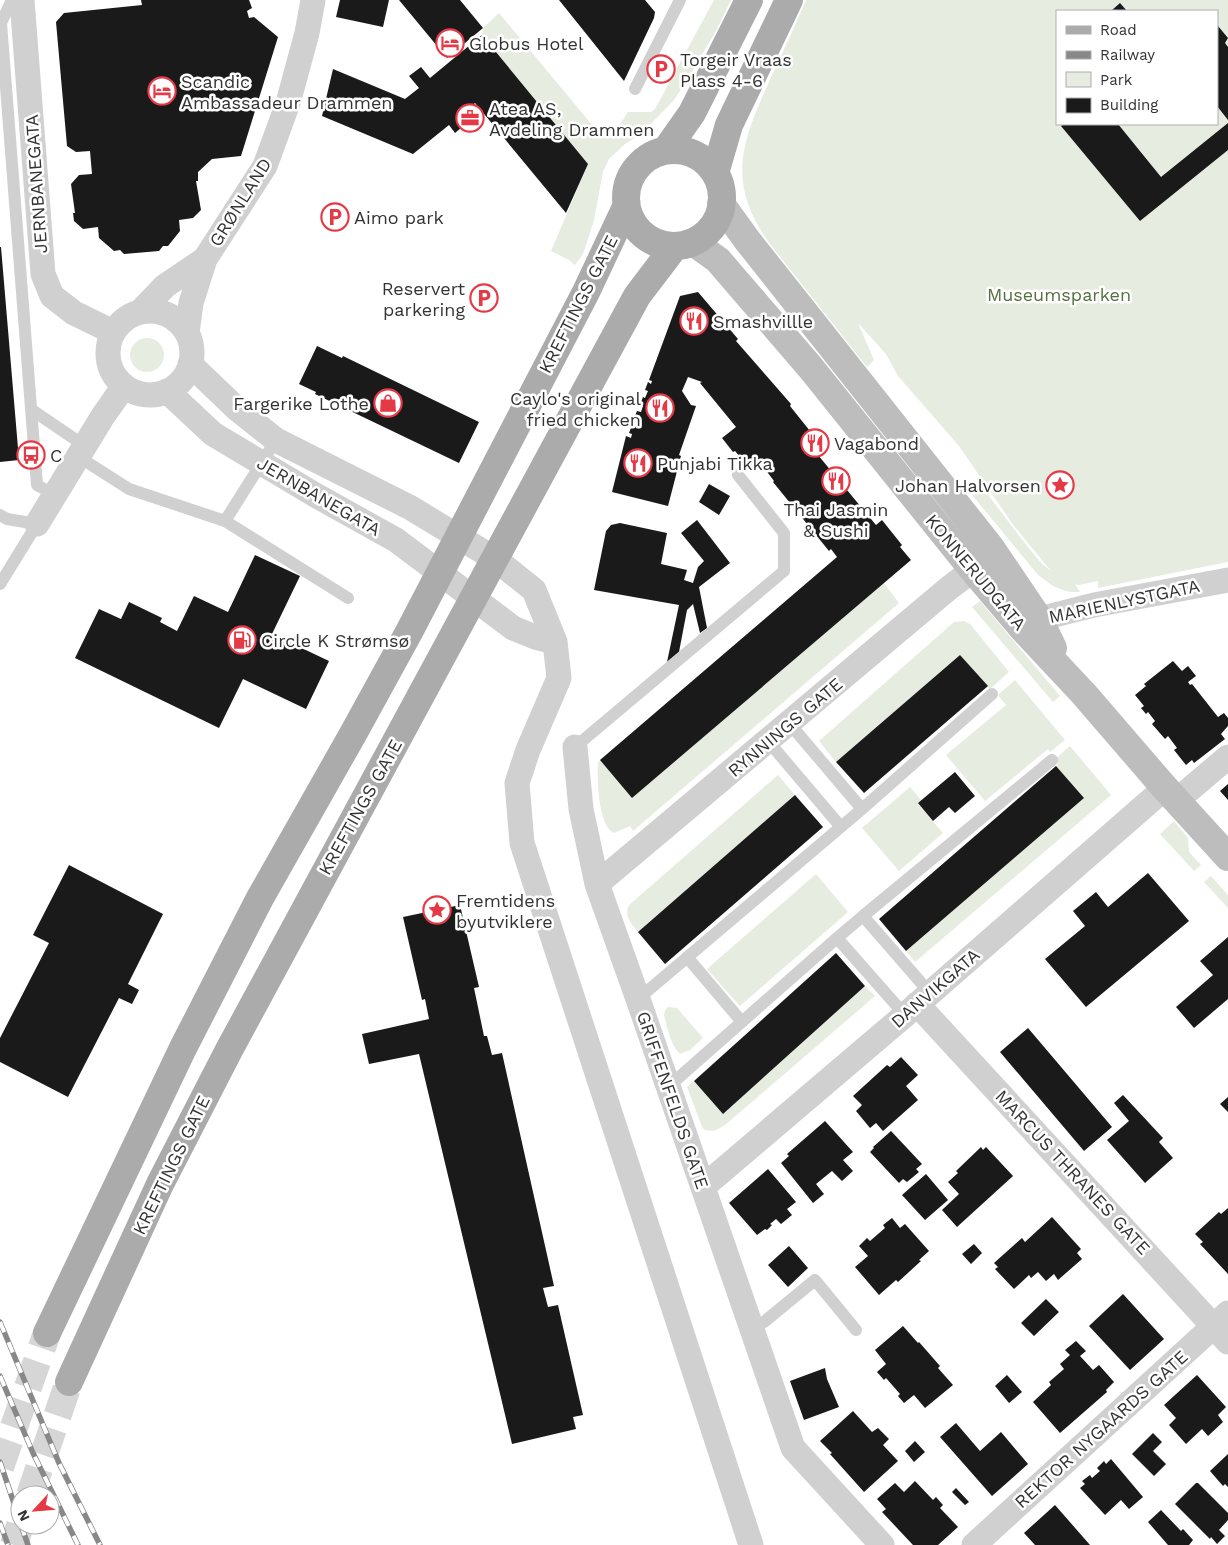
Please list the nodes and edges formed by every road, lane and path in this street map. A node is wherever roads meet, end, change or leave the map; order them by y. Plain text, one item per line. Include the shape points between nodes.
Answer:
1 (12, 0) edge
2 (22, 0) edge
3 (313, 0) edge
4 (680, 0) edge
5 (749, 0) edge
6 (789, 0) edge
7 (635, 89) dead end
8 (666, 150) junction
9 (715, 173) junction
10 (721, 204) junction
11 (626, 208) junction
12 (684, 244) junction
13 (205, 259) junction
14 (140, 312) junction
15 (113, 332) junction
16 (187, 333) junction
17 (190, 364) junction
18 (124, 386) junction
19 (167, 391) junction
20 (32, 410) junction
21 (276, 440) junction
22 (82, 452) junction
23 (262, 463) junction
24 (738, 474) dead end
25 (55, 495) junction
26 (0, 515) edge
27 (225, 521) junction
28 (38, 524) junction
29 (458, 536) junction
30 (495, 559) junction
31 (973, 570) junction
32 (440, 572) junction
33 (1228, 580) edge
34 (0, 584) edge
35 (348, 598) dead end
36 (474, 598) junction
37 (1031, 624) junction
38 (555, 642) junction
39 (992, 694) dead end
40 (789, 723) junction
41 (768, 741) junction
42 (575, 747) joint
43 (1228, 757) edge
44 (1052, 760) dead end
45 (1171, 794) junction
46 (862, 809) junction
47 (841, 827) junction
48 (1228, 857) edge
49 (596, 884) junction
50 (863, 916) junction
51 (837, 938) junction
52 (687, 957) junction
53 (638, 999) junction
54 (917, 1004) junction
55 (742, 1022) junction
56 (668, 1087) junction
57 (703, 1186) junction
58 (751, 1327) junction
59 (1223, 1327) edge
60 (856, 1330) dead end
61 (47, 1333) tunnel mouth
62 (69, 1382) tunnel mouth
63 (751, 1545) edge
64 (882, 1545) edge
65 (974, 1545) edge

1 - 20 lane via 1,23
2 - 15 street, JERNBANEGATA via 43,274 52,296 74,313
3 - 13 street, GRØNLAND via 288,103 266,166
4 - 7 lane
5 - 8 main road via 692,113
6 - 9 main road via 729,125
8 - 9 main road via 694,154
8 - 11 main road via 639,164 630,177
9 - 10 main road
10 - 12 main road via 707,233
10 - 37 main road, KONNERUDGATA via 991,548
11 - 12 main road via 643,235 658,244
11 - 29 main road, KREFTINGS GATE via 586,292
12 - 30 main road, KREFTINGS GATE via 637,296
12 - 31 main road, KONNERUDGATA via 718,260 810,367
13 - 14 street, GRØNLAND via 166,286
13 - 16 street, GRØNLAND via 191,303
14 - 15 street via 124,319
14 - 16 street via 164,313
15 - 18 street via 108,361
16 - 17 street via 192,348
17 - 19 street via 185,376
17 - 21 street, JERNBANEGATA
18 - 19 street via 152,395
18 - 22 street
19 - 23 street, JERNBANEGATA via 213,434
20 - 22 lane
20 - 25 lane via 38,485
21 - 23 lane
21 - 29 street, JERNBANEGATA via 411,508
22 - 25 street
22 - 27 lane via 129,490
23 - 27 lane
23 - 32 street, JERNBANEGATA via 396,540
24 - 42 lane via 784,533 784,571
25 - 28 street
26 - 28 lane
27 - 35 lane
28 - 34 lane
29 - 30 street, JERNBANEGATA
29 - 32 main road, KREFTINGS GATE
30 - 36 main road, KREFTINGS GATE
30 - 38 street, JERNBANEGATA via 534,590
31 - 37 main road, KONNERUDGATA
31 - 40 street, RYNNINGS GATE
32 - 36 street, JERNBANEGATA
32 - 61 main road, KREFTINGS GATE via 260,898 179,1056
33 - 37 street, MARIENLYSTGATA via 1094,605
36 - 38 street, JERNBANEGATA via 513,628
36 - 62 main road, KREFTINGS GATE via 164,1176
37 - 45 main road, KONNERUDGATA via 1066,674
38 - 63 street, JERNBANEGATA via 560,678 517,783 522,843
39 - 46 lane
40 - 41 street, RYNNINGS GATE
40 - 46 lane
41 - 47 lane
41 - 49 street, RYNNINGS GATE
42 - 49 street, GRIFFENFELDS GATE
43 - 45 street, DANVIKGATA
44 - 50 lane
45 - 48 main road, KONNERUDGATA
45 - 54 street, DANVIKGATA
46 - 47 lane
47 - 52 lane
49 - 53 street, GRIFFENFELDS GATE
50 - 51 lane
50 - 54 lane
51 - 54 lane
51 - 55 lane
52 - 53 lane
52 - 55 lane
53 - 56 street, GRIFFENFELDS GATE
54 - 57 street, DANVIKGATA
54 - 59 street, MARCUS THRANES GATE
55 - 56 lane
56 - 57 street, GRIFFENFELDS GATE
57 - 58 street, GRIFFENFELDS GATE
58 - 60 lane via 764,1322 815,1280
58 - 64 street, GRIFFENFELDS GATE via 792,1448
59 - 65 street, REKTOR NYGAARDS GATE

